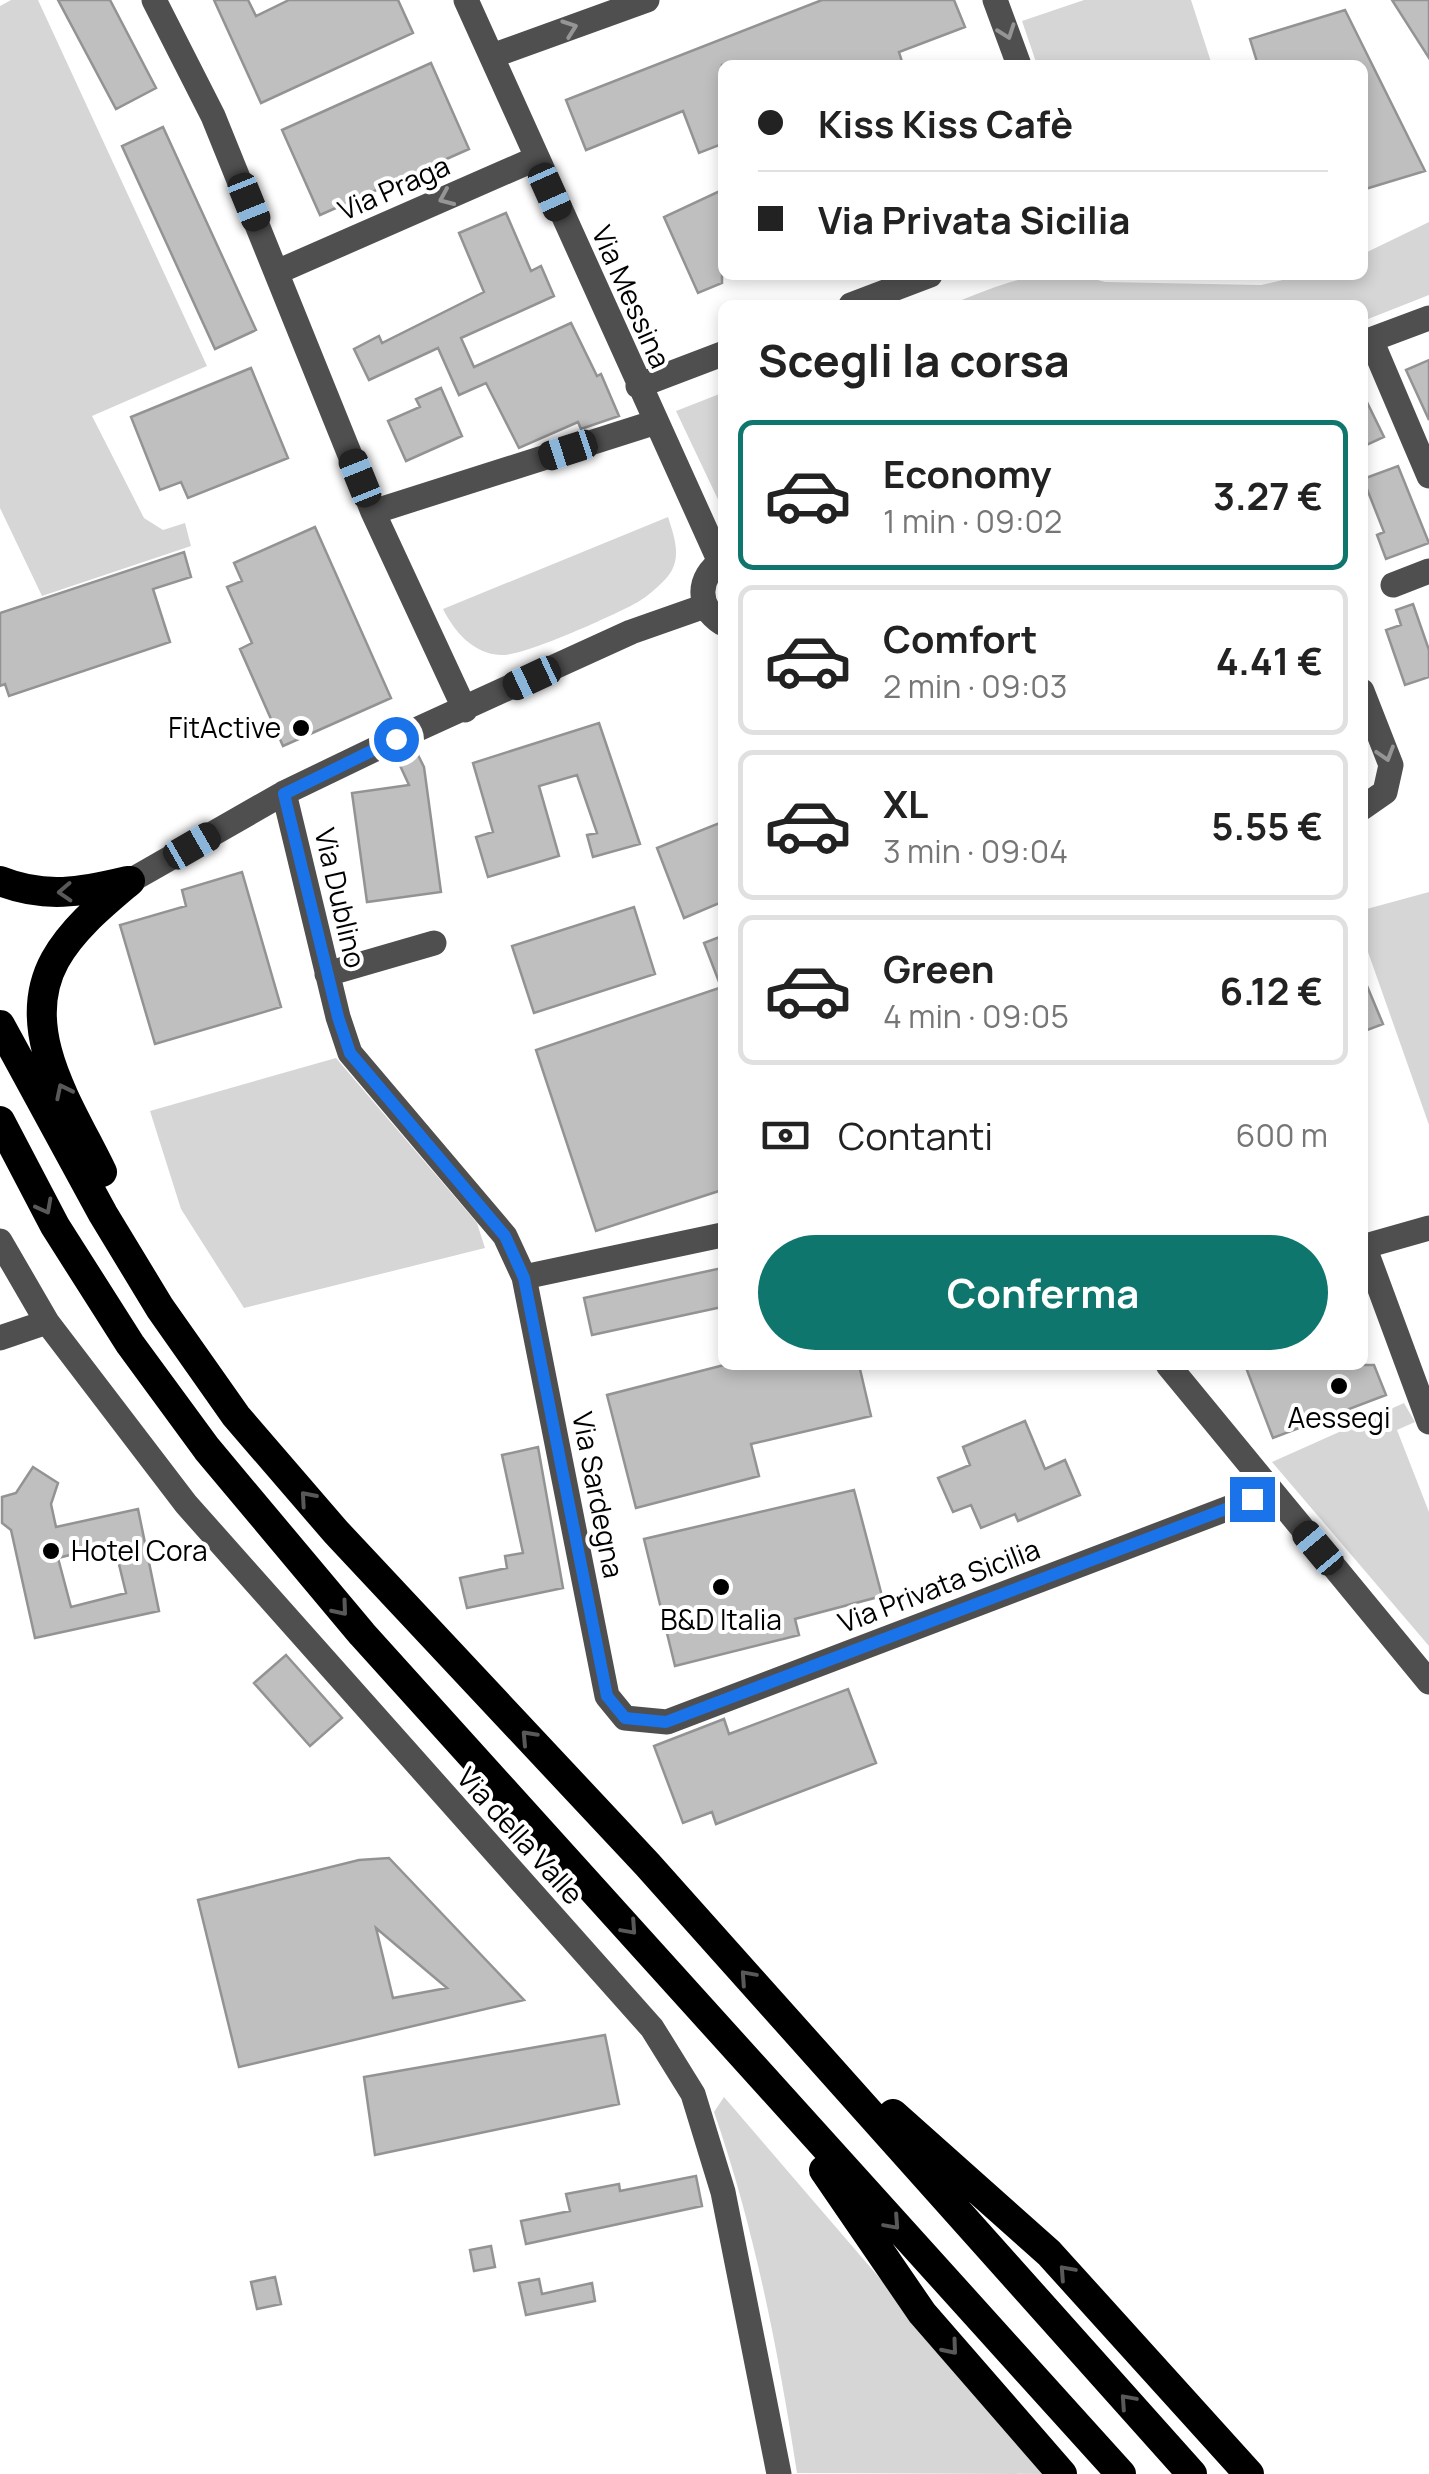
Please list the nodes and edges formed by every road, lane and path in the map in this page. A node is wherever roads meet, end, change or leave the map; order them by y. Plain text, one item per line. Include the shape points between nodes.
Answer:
1 (154, 0) edge
2 (466, 0) edge
3 (648, 0) edge
4 (995, 0) edge
5 (492, 56) junction
6 (1017, 60) edge
7 (535, 159) junction
8 (277, 272) junction
9 (917, 280) edge
10 (864, 300) edge
11 (1429, 318) edge
12 (1368, 341) edge
13 (1368, 346) edge
14 (718, 356) edge
15 (638, 386) junction
16 (656, 422) junction
17 (1429, 476) edge
18 (373, 512) junction
19 (718, 556) edge
20 (718, 566) edge
21 (1429, 571) edge
22 (1394, 584) dead end
23 (714, 614) edge
24 (1368, 706) edge
25 (465, 710) junction
26 (284, 794) junction
27 (1368, 804) edge
28 (130, 881) junction
29 (0, 882) edge
30 (434, 944) dead end
31 (327, 974) junction
32 (0, 1025) edge
33 (0, 1121) edge
34 (104, 1214) junction
35 (1429, 1228) edge
36 (718, 1235) edge
37 (0, 1240) edge
38 (1368, 1245) edge
39 (1368, 1259) edge
40 (524, 1278) junction
41 (47, 1322) junction
42 (0, 1338) edge
43 (1172, 1370) edge
44 (1429, 1422) edge
45 (1271, 1492) junction
46 (1429, 1682) edge
47 (625, 1718) joint
48 (784, 2018) junction
49 (754, 2068) junction
50 (778, 2474) edge
51 (1062, 2474) edge
52 (1121, 2474) edge
53 (1192, 2474) edge
54 (1248, 2474) edge

1 - 8 street via 214,116
2 - 5 street, Via Messina
5 -> 3 street
4 -> 6 street
5 - 7 street, Via Messina
7 -> 8 street, Via Praga
7 - 15 street, Via Messina
8 - 18 street
9 - 10 street
11 - 12 street
13 - 17 street
14 - 15 street
15 - 16 street, Via Messina
16 - 18 street
16 - 19 street, Via Messina
18 - 25 street
20 - 23 street via 702,586
21 - 22 street
23 - 25 street via 631,632
24 -> 27 street via 1391,765 1385,792
25 - 26 street
26 - 28 street
26 - 31 street, Via Dublino
28 -> 29 highway via 66,895
34 -> 28 highway via 106,1179 46,1056 42,1009 54,962 86,918
30 - 31 street
31 - 40 street, Via Dublino via 350,1053 505,1236
32 - 34 highway
33 -> 49 highway via 55,1226 206,1449 362,1634
48 -> 34 highway via 236,1416
35 - 38 street
36 - 40 street
37 - 41 street, Via della Valle
39 - 44 street
40 - 47 street, Via Sardegna via 607,1696
41 - 42 street
41 - 50 street, Via della Valle via 186,1504 652,2028 693,2094 724,2192
43 - 45 street
45 - 46 street
45 - 47 street, Via Privata Sicilia via 666,1722
53 -> 48 highway
54 -> 48 highway via 1049,2253
49 -> 51 highway via 922,2313
49 -> 52 highway

